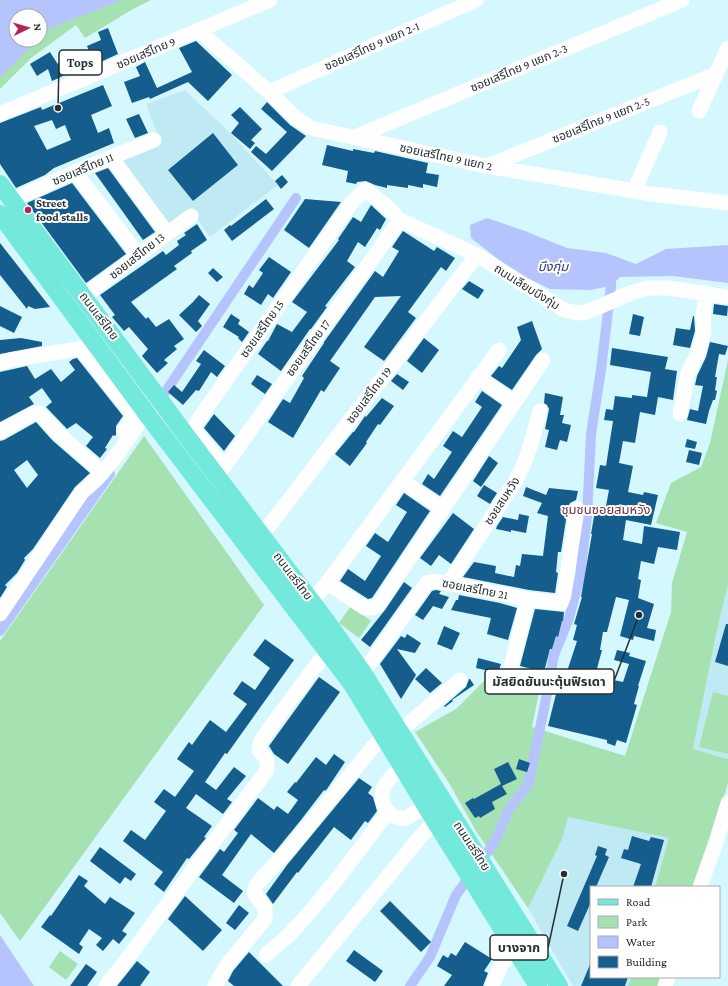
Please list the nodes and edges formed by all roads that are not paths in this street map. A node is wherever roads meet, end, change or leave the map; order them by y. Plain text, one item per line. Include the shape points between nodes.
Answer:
1 (270, 0) edge
2 (476, 0) edge
3 (682, 0) edge
4 (199, 31) junction
5 (728, 48) edge
6 (716, 74) junction
7 (269, 92) junction
8 (699, 111) dead end
9 (0, 114) edge
10 (660, 132) dead end
11 (355, 137) junction
12 (154, 140) dead end
13 (111, 157) junction
14 (486, 166) junction
15 (75, 172) junction
16 (0, 184) edge
17 (366, 190) joint
18 (634, 191) junction
19 (12, 200) junction
20 (728, 203) edge
21 (0, 214) edge
22 (191, 216) dead end
23 (400, 220) junction
24 (167, 233) junction
25 (477, 255) junction
26 (139, 256) junction
27 (706, 293) junction
28 (84, 296) junction
29 (728, 297) edge
30 (89, 347) junction
31 (499, 350) dead end
32 (544, 360) dead end
33 (0, 363) edge
34 (478, 377) junction
35 (514, 403) junction
36 (540, 410) dead end
37 (146, 412) junction
38 (680, 414) dead end
39 (0, 432) edge
40 (102, 467) junction
41 (217, 476) junction
42 (402, 481) junction
43 (442, 509) junction
44 (577, 509) dead end
45 (262, 535) junction
46 (327, 583) junction
47 (448, 584) junction
48 (528, 599) junction
49 (312, 601) junction
50 (0, 614) edge
51 (327, 651) junction
52 (511, 667) dead end
53 (363, 673) junction
54 (460, 680) dead end
55 (391, 736) junction
56 (402, 766) junction
57 (728, 803) edge
58 (426, 806) junction
59 (388, 812) junction
60 (435, 821) junction
61 (700, 886) edge
62 (515, 950) junction
63 (266, 955) dead end
64 (106, 986) edge
65 (215, 986) edge
66 (298, 986) edge
67 (492, 986) edge
68 (538, 986) edge
69 (559, 986) edge

1 - 4 street, ซอยเสรีไทย 9
2 - 7 street, ซอยเสรีไทย 9 แยก 2-1
3 - 11 street, ซอยเสรีไทย 9 แยก 2-3
4 - 7 street, ซอยเสรีไทย 9 แยก 2
4 - 9 street, ซอยเสรีไทย 9
5 - 6 street
6 - 8 street
6 - 14 street, ซอยเสรีไทย 9 แยก 2-5
7 - 11 street, ซอยเสรีไทย 9 แยก 2 via 296,118 311,128
10 - 18 street
11 - 14 street, ซอยเสรีไทย 9 แยก 2
12 - 13 street, ซอยเสรีไทย 11
13 - 15 street, ซอยเสรีไทย 11
13 - 24 street
14 - 18 street, ซอยเสรีไทย 9 แยก 2
15 - 19 street, ซอยเสรีไทย 11
15 - 26 street
16 - 19 main road, ถนนเสรีไทย
17 - 23 street, ถนนเลียบบึงกุ่ม via 385,204
17 - 41 street, ซอยเสรีไทย 15 via 360,192 350,205 198,420 195,431 218,460
18 - 20 street, ซอยเสรีไทย 9 แยก 2
19 - 28 main road, ถนนเสรีไทย
21 - 30 main road, ถนนเสรีไทย
22 - 24 street, ซอยเสรีไทย 13
23 - 25 street, ถนนเลียบบึงกุ่ม
23 - 41 street, ซอยเสรีไทย 17
24 - 26 street, ซอยเสรีไทย 13
25 - 27 street, ถนนเลียบบึงกุ่ม via 564,310 587,312 648,288
25 - 45 street, ซอยเสรีไทย 19
26 - 28 street, ซอยเสรีไทย 13
27 - 29 street, ถนนเลียบบึงกุ่ม
27 - 38 street via 704,332 698,353 688,373
28 - 41 main road, ถนนเสรีไทย
30 - 33 street
30 - 37 main road, ถนนเสรีไทย
30 - 40 street via 133,415
31 - 34 street
32 - 35 street
34 - 35 street
34 - 42 street
35 - 43 street
36 - 47 street, ซอยสมหวัง via 524,466
37 - 40 street
37 - 51 main road, ถนนเสรีไทย
39 - 40 street via 34,413 39,413 62,438
40 - 50 street via 82,492
41 - 45 main road, ถนนเสรีไทย
42 - 43 street
42 - 46 street
43 - 46 street via 378,605 365,608
44 - 48 street, ซอยเสรีไทย 21 via 561,604
45 - 49 main road, ถนนเสรีไทย
46 - 49 street
47 - 48 street, ซอยเสรีไทย 21
47 - 53 street, ซอยเสรีไทย 21 via 436,581 427,583
48 - 52 street
49 - 53 main road, ถนนเสรีไทย
51 - 55 main road, ถนนเสรีไทย
51 - 64 street via 260,743 259,750 267,760 267,770
53 - 55 main road, ถนนเสรีไทย
54 - 55 street
55 - 56 main road, ถนนเสรีไทย
55 - 65 street via 373,747 290,848 256,885 254,893 265,908 265,919 226,966
55 - 69 main road, ถนนเสรีไทย via 415,757
56 - 58 main road, ถนนเสรีไทย
56 - 59 street via 384,788 383,800
57 - 61 street
58 - 59 street via 406,818 396,818
58 - 60 main road, ถนนเสรีไทย
59 - 63 street via 308,914
60 - 62 main road, ถนนเสรีไทย
60 - 66 street
62 - 67 street via 502,962
62 - 68 main road, ถนนเสรีไทย

